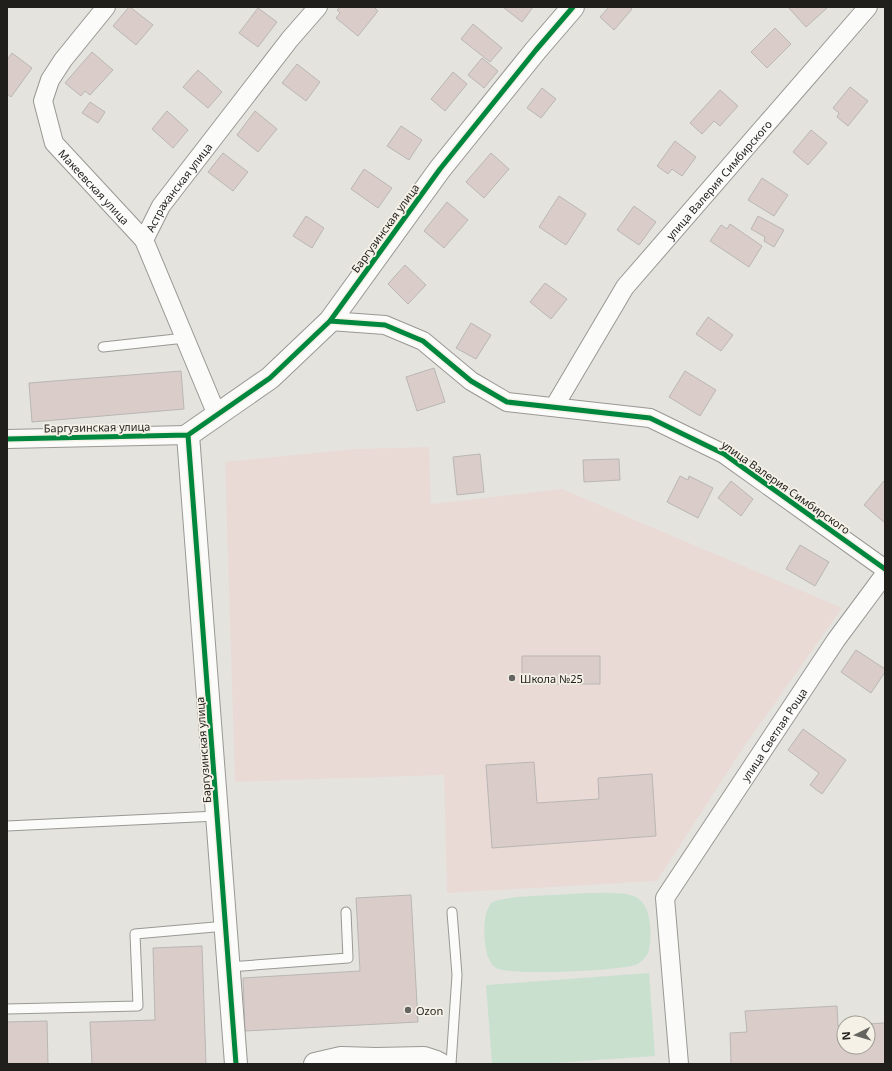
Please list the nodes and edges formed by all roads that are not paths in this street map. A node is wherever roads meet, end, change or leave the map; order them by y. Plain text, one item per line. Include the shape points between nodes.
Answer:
1 (106, 7) edge
2 (318, 7) edge
3 (573, 7) edge
4 (868, 7) edge
5 (144, 240) junction
6 (330, 321) junction
7 (185, 338) junction
8 (103, 347) dead end
9 (554, 407) junction
10 (217, 415) junction
11 (188, 435) junction
12 (7, 439) edge
13 (885, 569) edge
14 (885, 574) edge
15 (218, 816) junction
16 (7, 826) edge
17 (346, 912) dead end
18 (452, 912) dead end
19 (226, 926) junction
20 (229, 967) junction
21 (7, 1009) edge
22 (236, 1064) edge
23 (316, 1064) edge
24 (440, 1064) edge
25 (451, 1064) edge
26 (679, 1064) edge

1 - 5 street, Макеевская улица via 63,60 50,80 43,101 54,143
2 - 5 street, Астраханская улица via 290,39 160,206
3 - 6 street, Баргузинская улица via 440,169
4 - 9 street, улица Валерия Симбирского via 625,287
5 - 7 street, Астраханская улица
6 - 9 street via 385,325 423,341 471,381 507,402
6 - 10 street, Баргузинская улица via 270,378
7 - 8 lane
7 - 10 street, Астраханская улица
9 - 13 street, улица Валерия Симбирского via 650,418 724,454
10 - 11 street, Баргузинская улица
11 - 12 street, Баргузинская улица
11 - 15 street, Баргузинская улица
14 - 26 street, улица Светлая Роща via 836,640 665,898
15 - 16 lane
15 - 19 street, Баргузинская улица
17 - 20 lane via 348,958
18 - 25 lane via 457,975
19 - 20 street, Баргузинская улица
19 - 21 lane via 135,934 138,1006
20 - 22 street, Баргузинская улица
23 - 24 street via 341,1058 424,1058

